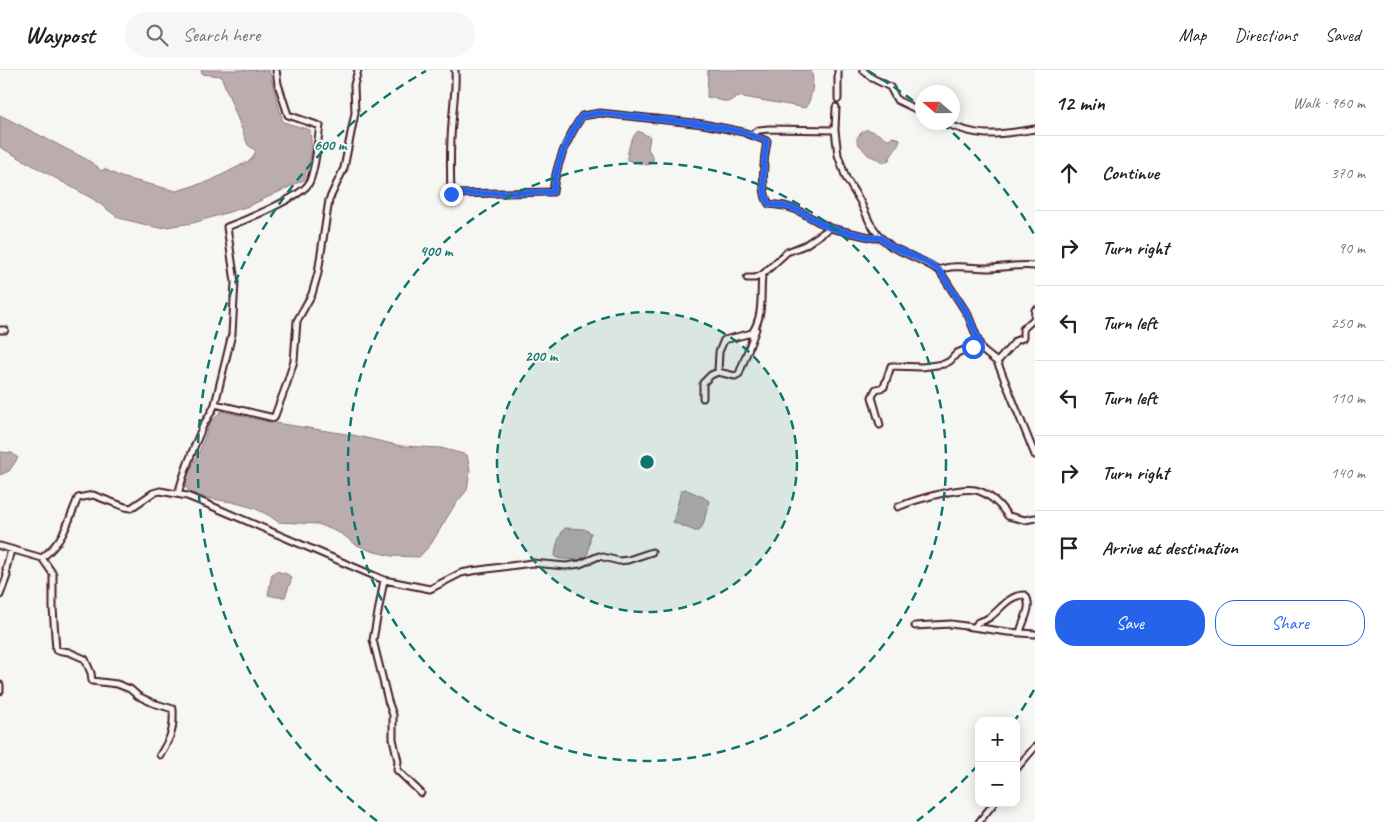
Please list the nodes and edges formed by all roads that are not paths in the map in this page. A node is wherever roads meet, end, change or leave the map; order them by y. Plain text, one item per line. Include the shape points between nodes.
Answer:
1 (276, 70) edge
2 (358, 70) edge
3 (455, 70) edge
4 (838, 70) edge
5 (862, 70) edge
6 (838, 99) dead end
7 (836, 107) dead end
8 (915, 109) edge
9 (960, 129) edge
10 (1035, 129) edge
11 (835, 130) junction
12 (752, 134) junction
13 (830, 228) junction
14 (880, 237) junction
15 (1035, 266) edge
16 (939, 270) junction
17 (762, 275) junction
18 (747, 278) dead end
19 (1035, 310) edge
20 (757, 324) junction
21 (980, 344) junction
22 (997, 362) junction
23 (718, 372) junction
24 (703, 398) dead end
25 (215, 404) junction
26 (880, 424) dead end
27 (1035, 455) edge
28 (178, 494) junction
29 (898, 507) dead end
30 (1035, 518) edge
31 (0, 546) edge
32 (11, 550) junction
33 (652, 552) dead end
34 (42, 558) junction
35 (384, 580) junction
36 (0, 596) edge
37 (915, 626) dead end
38 (975, 627) junction
39 (1020, 633) junction
40 (1035, 634) edge
41 (0, 685) edge
42 (0, 691) edge
43 (1035, 747) edge
44 (160, 755) dead end
45 (1020, 764) edge
46 (421, 793) dead end
47 (991, 807) edge
48 (978, 822) edge

1 - 25 street via 288,115 320,126 313,168 308,185 294,196 227,227 235,282 232,334
2 - 25 street via 354,86 355,113 344,168 329,200 318,274 312,294 297,321 294,361 274,418
3 - 12 street via 451,194 553,192 561,154 582,116 600,113 703,124
4 - 6 street
5 - 8 street via 890,87 897,100
7 - 11 street
9 - 10 street via 995,136
11 - 12 street via 769,129
11 - 14 street via 838,155 846,178
12 - 13 street via 767,141 764,155 765,199 769,204 797,210
13 - 14 street
13 - 17 street via 805,246 787,252
14 - 16 street via 892,247
15 - 16 street
16 - 21 street via 968,315
17 - 18 street
17 - 20 street
19 - 22 street via 1034,319 1023,329 1023,338 1014,340
20 - 23 street via 752,333 724,340 719,352
20 - 23 street via 739,374
21 - 22 street via 982,350
21 - 26 street via 957,353 944,364 891,366 884,387 876,388 872,397
22 - 27 street
23 - 24 street via 703,383
25 - 28 street via 203,425
28 - 34 street via 153,493 131,508 93,495 78,498 55,547
28 - 35 street via 233,514
29 - 30 street via 916,499 978,490 994,500 1008,516 1025,520
31 - 32 street
32 - 34 street
32 - 36 street
33 - 35 street via 620,561 599,556 566,566 532,563 472,571 430,589
34 - 44 street via 53,574 56,650 85,659 92,681 117,684 153,703 174,709 174,726
35 - 46 street via 373,640 393,715 397,770
37 - 38 street via 951,624
38 - 39 street
38 - 39 street via 978,622 991,618 1012,597 1025,595 1028,605
39 - 40 street
41 - 42 street
43 - 45 street
47 - 48 street

